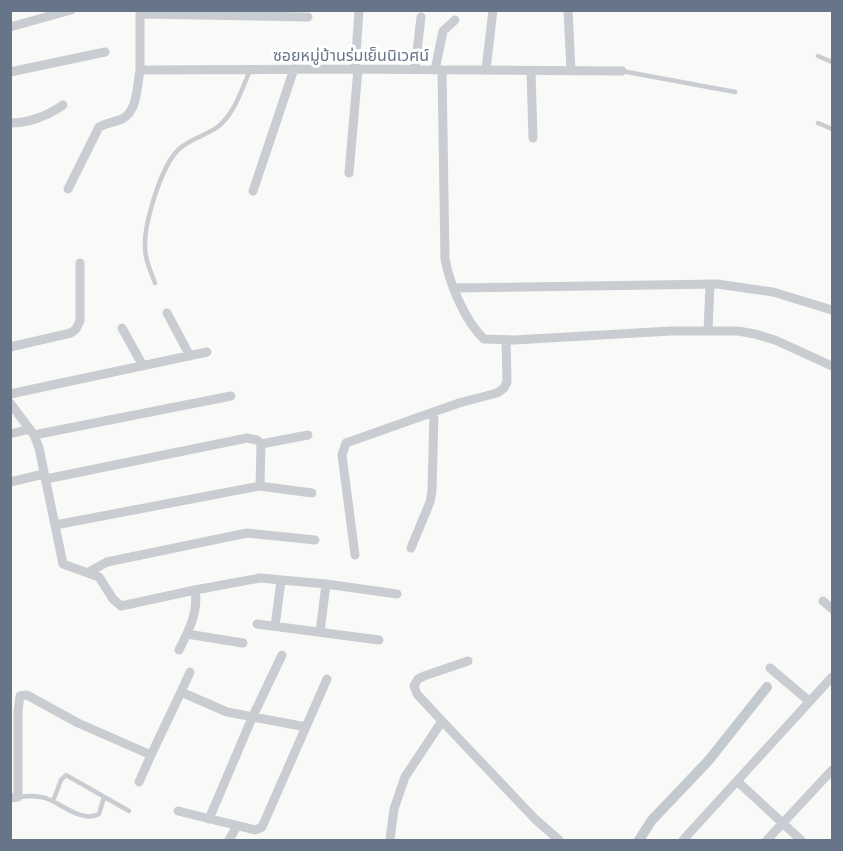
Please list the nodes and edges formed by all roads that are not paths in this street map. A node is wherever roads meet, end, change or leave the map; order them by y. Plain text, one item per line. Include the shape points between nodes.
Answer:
1 (71, 10) edge
2 (359, 10) edge
3 (493, 10) edge
4 (568, 10) edge
5 (140, 12) edge
6 (308, 17) dead end
7 (421, 17) dead end
8 (455, 20) dead end
9 (10, 27) edge
10 (105, 52) dead end
11 (818, 56) dead end
12 (832, 62) edge
13 (294, 69) junction
14 (356, 69) junction
15 (415, 69) junction
16 (486, 69) junction
17 (140, 70) junction
18 (250, 70) junction
19 (439, 70) junction
20 (571, 70) junction
21 (531, 71) junction
22 (622, 71) joint
23 (10, 72) edge
24 (735, 92) dead end
25 (63, 105) dead end
26 (10, 123) edge
27 (818, 123) dead end
28 (832, 129) edge
29 (533, 138) dead end
30 (349, 173) dead end
31 (68, 189) dead end
32 (254, 190) dead end
33 (80, 263) dead end
34 (155, 283) dead end
35 (710, 284) junction
36 (453, 288) junction
37 (832, 310) edge
38 (167, 313) dead end
39 (122, 328) dead end
40 (708, 331) junction
41 (507, 340) junction
42 (10, 347) edge
43 (207, 352) dead end
44 (190, 356) junction
45 (143, 366) junction
46 (832, 366) edge
47 (10, 394) edge
48 (231, 396) dead end
49 (10, 403) edge
50 (434, 413) junction
51 (32, 432) junction
52 (10, 434) edge
53 (308, 435) dead end
54 (261, 444) junction
55 (45, 477) junction
56 (10, 482) edge
57 (260, 486) junction
58 (312, 493) dead end
59 (55, 525) junction
60 (315, 540) dead end
61 (411, 548) dead end
62 (355, 555) dead end
63 (89, 572) junction
64 (281, 581) junction
65 (326, 584) junction
66 (195, 590) junction
67 (397, 594) dead end
68 (823, 601) dead end
69 (832, 609) edge
70 (257, 624) dead end
71 (275, 626) junction
72 (320, 632) junction
73 (187, 634) junction
74 (379, 640) dead end
75 (243, 643) dead end
76 (179, 650) dead end
77 (282, 655) dead end
78 (468, 661) dead end
79 (770, 668) dead end
80 (190, 672) dead end
81 (832, 676) edge
82 (327, 679) dead end
83 (181, 692) junction
84 (809, 702) junction
85 (252, 718) junction
86 (442, 720) junction
87 (306, 727) junction
88 (151, 755) junction
89 (832, 770) edge
90 (737, 781) junction
91 (139, 782) dead end
92 (14, 797) edge
93 (104, 797) junction
94 (53, 801) junction
95 (129, 811) dead end
96 (178, 811) dead end
97 (209, 819) junction
98 (783, 824) junction
99 (237, 826) junction
100 (230, 840) edge
101 (390, 840) edge
102 (559, 840) edge
103 (683, 840) edge
104 (767, 840) edge
105 (801, 840) edge

1 - 9 street
2 - 14 street
3 - 16 street
4 - 20 street
5 - 6 street
5 - 17 street
7 - 15 street
8 - 19 street via 443,31
10 - 23 street
11 - 12 lane
13 - 14 street, ซอยหมู่บ้านร่มเย็นนิเวศน์
13 - 18 street, ซอยหมู่บ้านร่มเย็นนิเวศน์
13 - 32 street
14 - 15 street, ซอยหมู่บ้านร่มเย็นนิเวศน์
14 - 30 street
15 - 19 street, ซอยหมู่บ้านร่มเย็นนิเวศน์
16 - 19 street, ซอยหมู่บ้านร่มเย็นนิเวศน์
16 - 21 street, ซอยหมู่บ้านร่มเย็นนิเวศน์
17 - 18 street, ซอยหมู่บ้านร่มเย็นนิเวศน์
17 - 31 street via 130,113 99,127
18 - 34 lane via 224,120 178,149 167,163 156,192 144,249
19 - 36 street via 444,244
20 - 21 street, ซอยหมู่บ้านร่มเย็นนิเวศน์
20 - 22 street, ซอยหมู่บ้านร่มเย็นนิเวศน์
21 - 29 street
22 - 24 lane
25 - 26 street via 41,117
27 - 28 lane
33 - 42 street via 80,321 76,329
35 - 36 street
35 - 37 street via 774,292
35 - 40 street
36 - 41 street via 482,338
38 - 44 street
39 - 45 street
40 - 41 street
40 - 46 street via 755,334
41 - 50 street via 504,388
43 - 44 street
44 - 45 street
45 - 47 street
48 - 51 street
49 - 51 street
50 - 61 street via 432,491
50 - 62 street via 352,440 343,448
51 - 52 street
51 - 55 street
53 - 54 street
54 - 55 street via 247,438
54 - 57 street
55 - 56 street
55 - 59 street
57 - 58 street
57 - 59 street
59 - 63 street via 63,564
60 - 63 street via 247,533 107,562
63 - 66 street via 99,577 121,606
64 - 65 street
64 - 66 street via 260,578
64 - 71 street
65 - 67 street
65 - 72 street
66 - 73 street via 195,612
68 - 69 street
70 - 71 street
71 - 72 street
72 - 74 street
73 - 75 street
73 - 76 street
77 - 85 street
78 - 86 street via 424,676 414,686
79 - 84 street
80 - 83 street
81 - 84 street
82 - 87 street
83 - 85 street via 210,706
83 - 88 street
84 - 90 street
85 - 87 street
85 - 97 street
86 - 101 street via 405,777 394,809
86 - 102 street
87 - 99 street via 262,827 255,830
88 - 91 street
88 - 92 street via 23,694 18,711
89 - 98 street
90 - 98 street
90 - 103 street
92 - 94 lane via 36,796
93 - 94 lane via 99,814 94,816 74,812
93 - 94 lane via 66,775
93 - 95 lane
96 - 97 street
97 - 99 street
98 - 104 street
98 - 105 street
99 - 100 street

